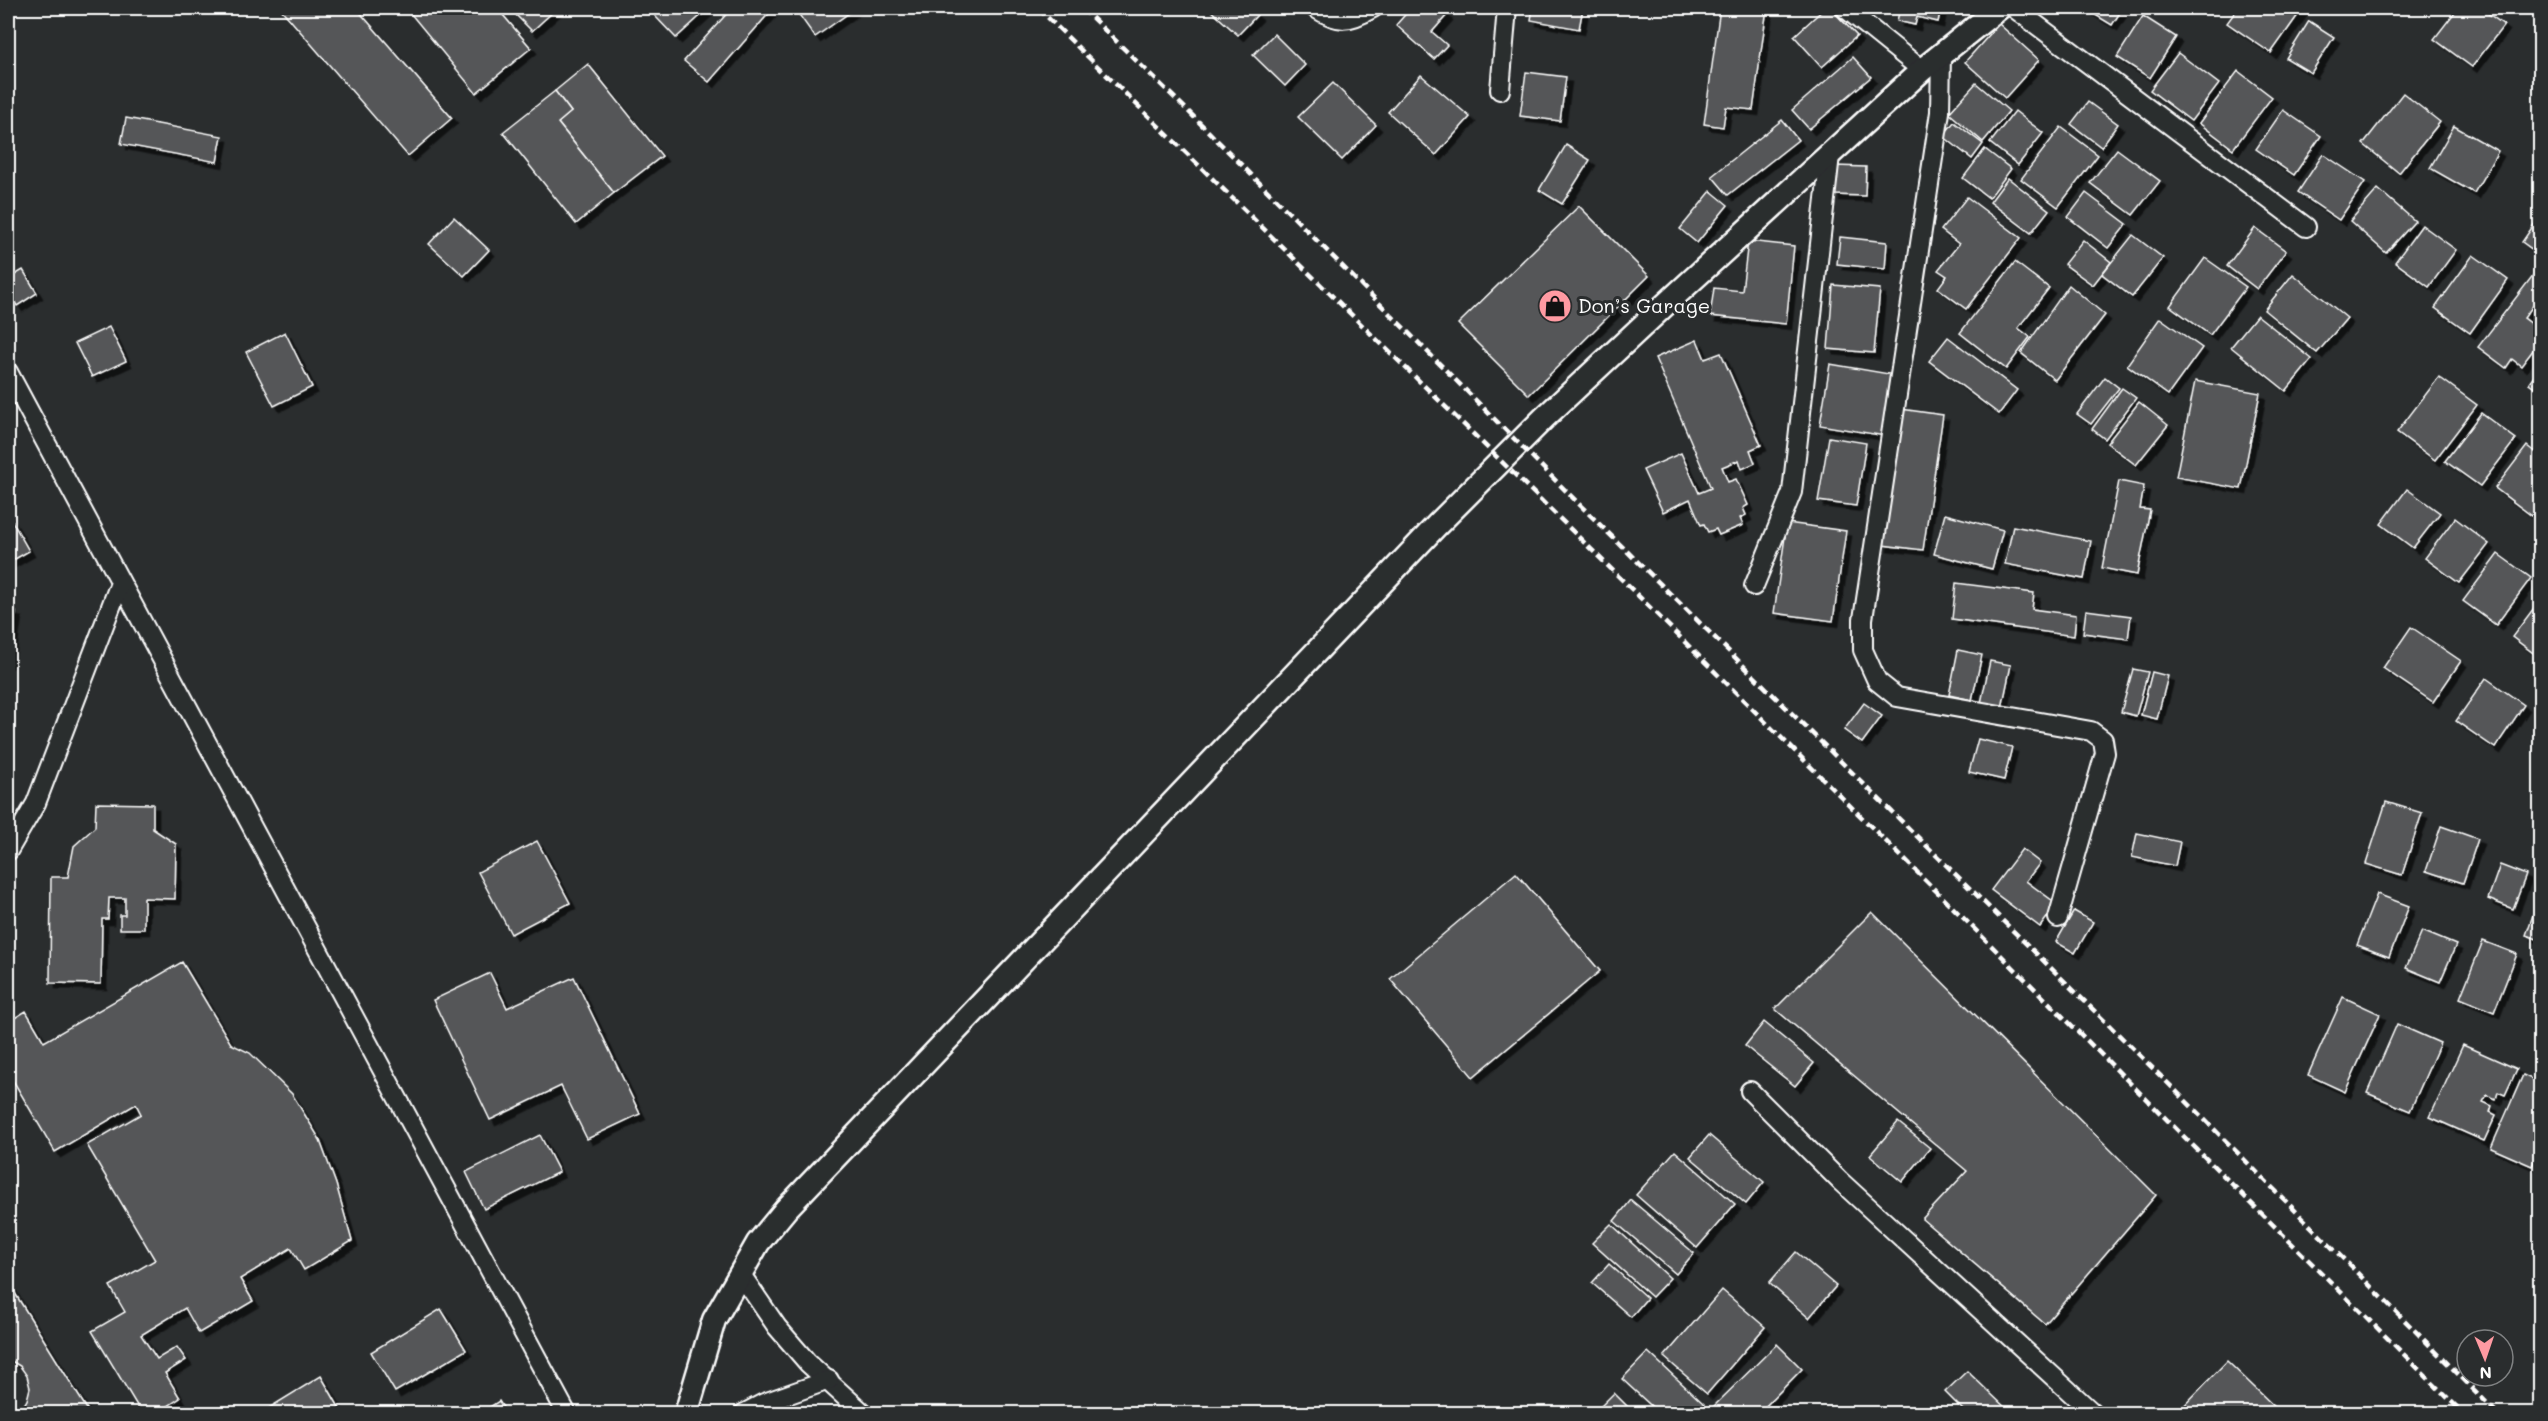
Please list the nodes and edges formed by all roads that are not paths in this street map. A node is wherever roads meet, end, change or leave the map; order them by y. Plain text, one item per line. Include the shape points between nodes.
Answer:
1 (1315, 8) edge
2 (1373, 8) edge
3 (1507, 8) edge
4 (1845, 8) edge
5 (1999, 9) edge
6 (1941, 55) junction
7 (1922, 70) junction
8 (1500, 90) dead end
9 (1830, 155) junction
10 (2306, 227) dead end
11 (8, 372) edge
12 (120, 584) junction
13 (1754, 586) dead end
14 (8, 851) edge
15 (2058, 918) dead end
16 (1750, 1091) dead end
17 (740, 1273) junction
18 (829, 1380) junction
19 (567, 1413) edge
20 (686, 1413) edge
21 (743, 1413) edge
22 (864, 1413) edge
23 (2094, 1413) edge

1 - 2 street via 1338,20 1356,18
3 - 8 street
4 - 7 street
5 - 6 street
5 - 10 street
6 - 7 street
6 - 15 street via 1940,112 1863,619 1863,650 1877,681 1897,697 2091,731 2103,740 2105,753
7 - 9 street
9 - 13 street via 1792,492
9 - 17 street via 1552,410 1437,525 786,1209
11 - 12 street
12 - 14 street via 36,803
12 - 19 street
16 - 23 street via 1840,1181
17 - 18 street via 777,1327 808,1363
17 - 20 street via 714,1320
18 - 21 street
18 - 22 street

